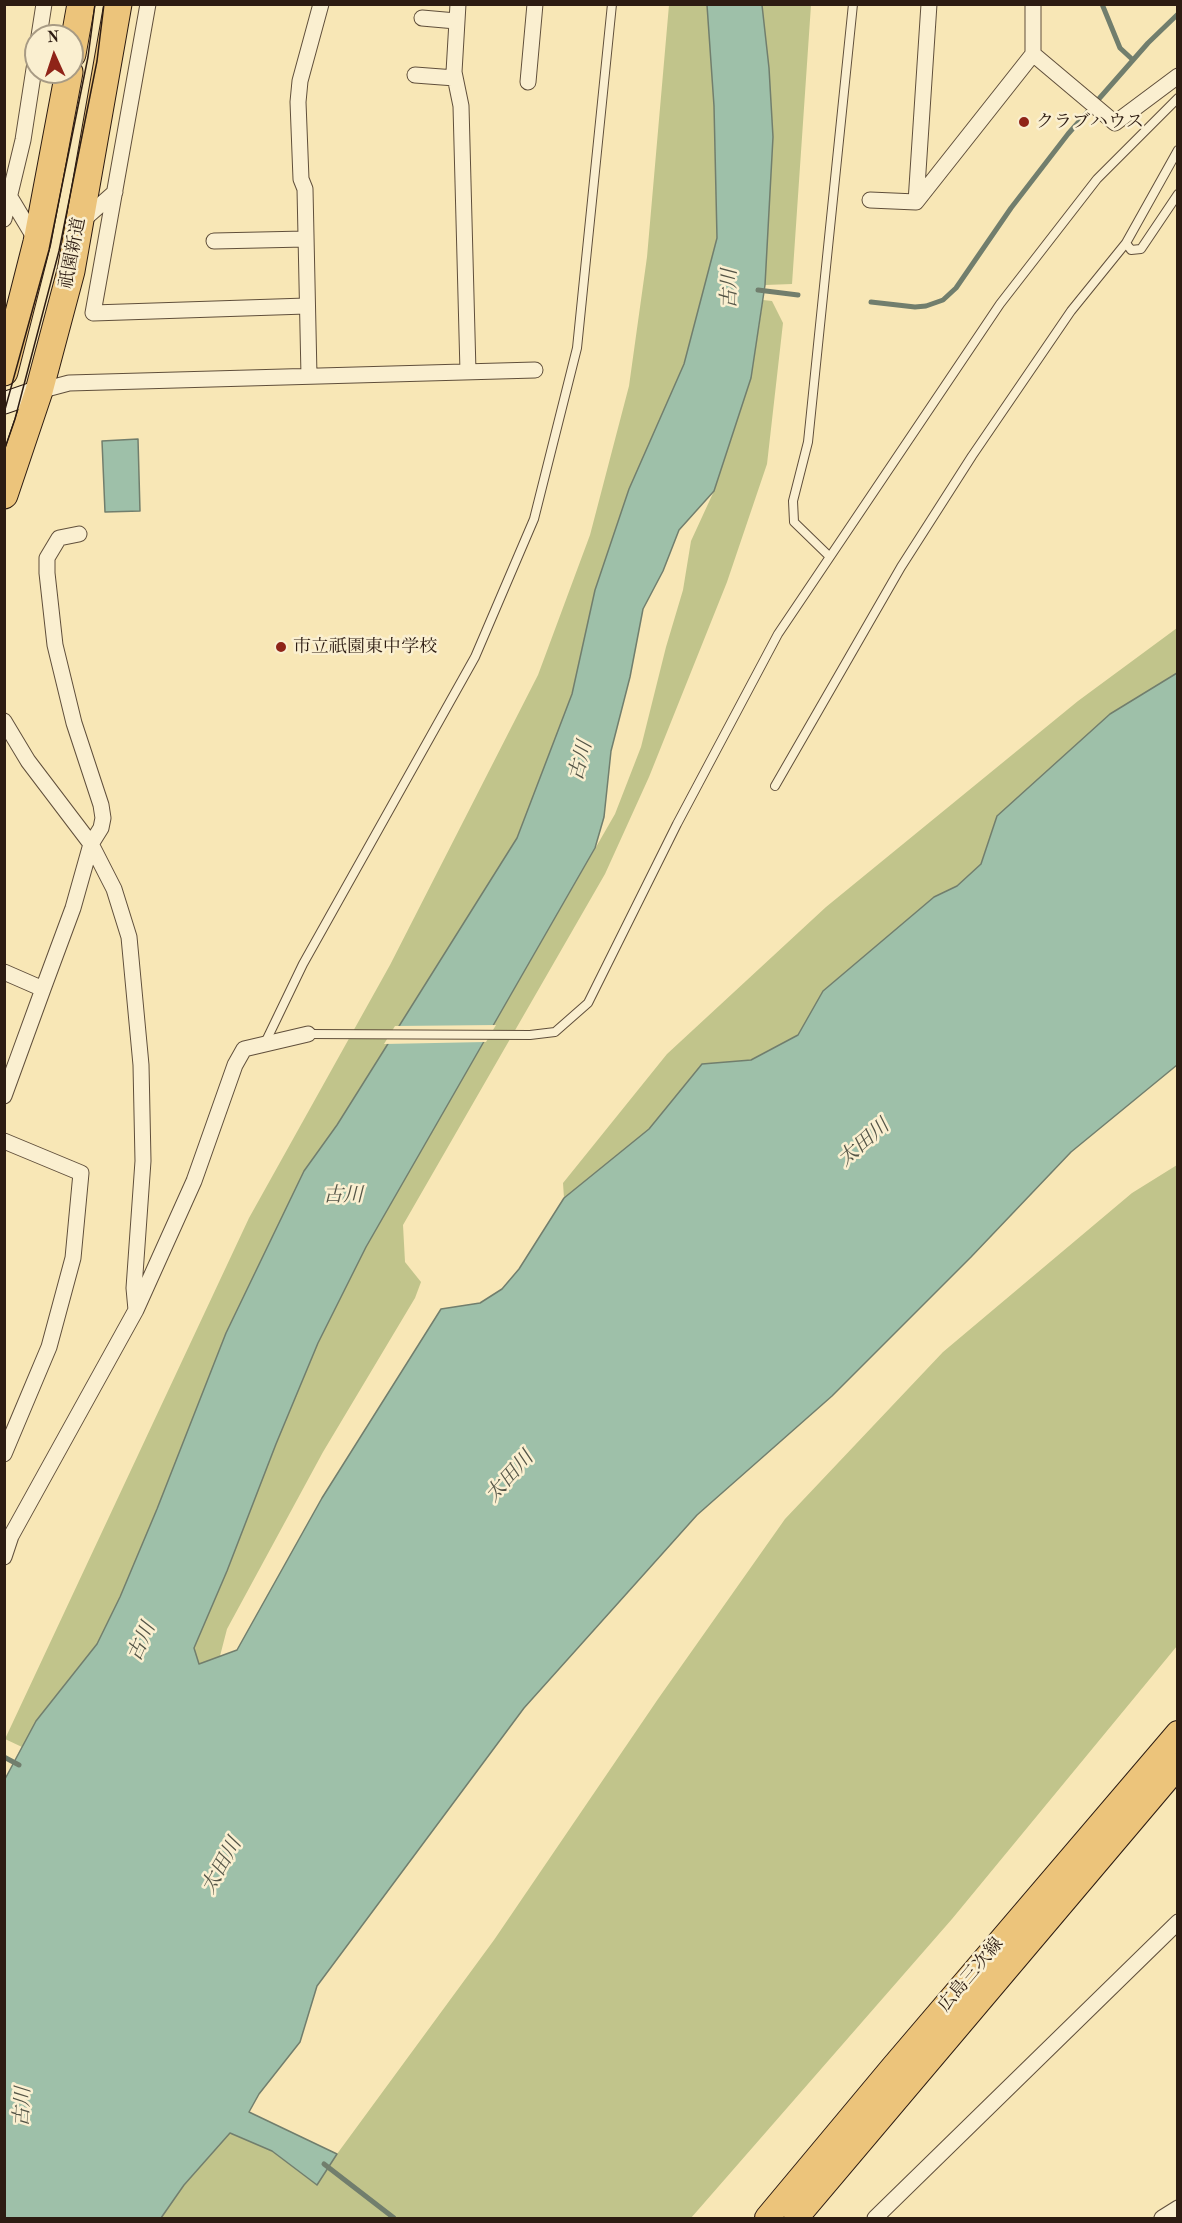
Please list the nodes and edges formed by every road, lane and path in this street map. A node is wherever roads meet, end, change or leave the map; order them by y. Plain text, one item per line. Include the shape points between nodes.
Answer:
1 (44, 4) edge
2 (81, 4) edge
3 (118, 4) edge
4 (148, 4) edge
5 (321, 4) edge
6 (458, 4) edge
7 (535, 4) edge
8 (612, 4) edge
9 (853, 4) edge
10 (929, 4) edge
11 (1033, 4) edge
12 (422, 18) dead end
13 (456, 21) junction
14 (41, 24) edge
15 (77, 24) edge
16 (1033, 54) junction
17 (415, 75) dead end
18 (1178, 76) edge
19 (455, 78) junction
20 (528, 82) dead end
21 (32, 84) edge
22 (67, 84) edge
23 (1178, 98) edge
24 (1178, 150) edge
25 (115, 192) junction
26 (1178, 194) edge
27 (10, 197) junction
28 (870, 200) dead end
29 (916, 202) junction
30 (4, 219) edge
31 (79, 224) junction
32 (305, 239) junction
33 (214, 241) dead end
34 (37, 242) junction
35 (1126, 243) junction
36 (306, 306) junction
37 (535, 370) dead end
38 (4, 372) edge
39 (468, 372) junction
40 (309, 376) junction
41 (39, 391) junction
42 (4, 403) edge
43 (4, 495) edge
44 (79, 534) dead end
45 (829, 556) junction
46 (4, 721) edge
47 (775, 786) dead end
48 (91, 844) junction
49 (4, 972) edge
50 (43, 990) junction
51 (308, 1034) joint
52 (265, 1044) junction
53 (4, 1096) edge
54 (4, 1141) edge
55 (136, 1310) junction
56 (6, 1447) edge
57 (4, 1466) edge
58 (4, 1557) edge
59 (1178, 1733) edge
60 (1178, 1766) edge
61 (1178, 1922) edge
62 (1178, 2208) edge
63 (767, 2218) edge
64 (796, 2218) edge
65 (875, 2218) edge
66 (1162, 2218) edge

1 - 14 street
2 - 15 highway
3 - 31 highway, 祇園新道
4 - 25 street
5 - 32 street via 298,102
6 - 13 street
7 - 20 street
8 - 52 lane via 577,348 534,519 475,657 303,964
9 - 45 lane via 808,442 793,501 794,522
10 - 29 street
11 - 16 street
12 - 13 street
13 - 19 street
16 - 18 street via 1115,123
16 - 29 street
17 - 19 street
19 - 39 street via 461,106
21 - 27 street
22 - 34 highway, 祇園新道
23 - 45 lane via 1097,179 1000,304
24 - 35 lane
25 - 31 street
25 - 36 street via 92,318
26 - 35 lane via 1141,249 1131,250
27 - 30 street
27 - 34 street
28 - 29 street
31 - 41 highway, 祇園新道
32 - 33 street
32 - 36 street
34 - 38 highway, 祇園新道
35 - 47 lane via 1071,311 972,456 901,567
36 - 40 street
37 - 39 street
39 - 40 street
40 - 41 street via 69,383
41 - 42 street
41 - 43 highway, 祇園新道
44 - 48 street via 59,538 47,558 46,573 55,645 74,723 101,805 101,828
45 - 51 lane via 778,634 588,1003 555,1032 530,1035
46 - 48 street via 28,761
48 - 50 street
48 - 55 street via 114,889 129,937 141,1065 143,1161 134,1288
49 - 50 street
50 - 53 street
51 - 52 street
52 - 55 street via 244,1049 235,1065 194,1181
54 - 56 street via 81,1173 73,1258 49,1347
55 - 58 street via 11,1536
56 - 57 street
59 - 63 main road, 広島三次線
60 - 64 main road, 広島三次線
61 - 65 street
62 - 66 street

